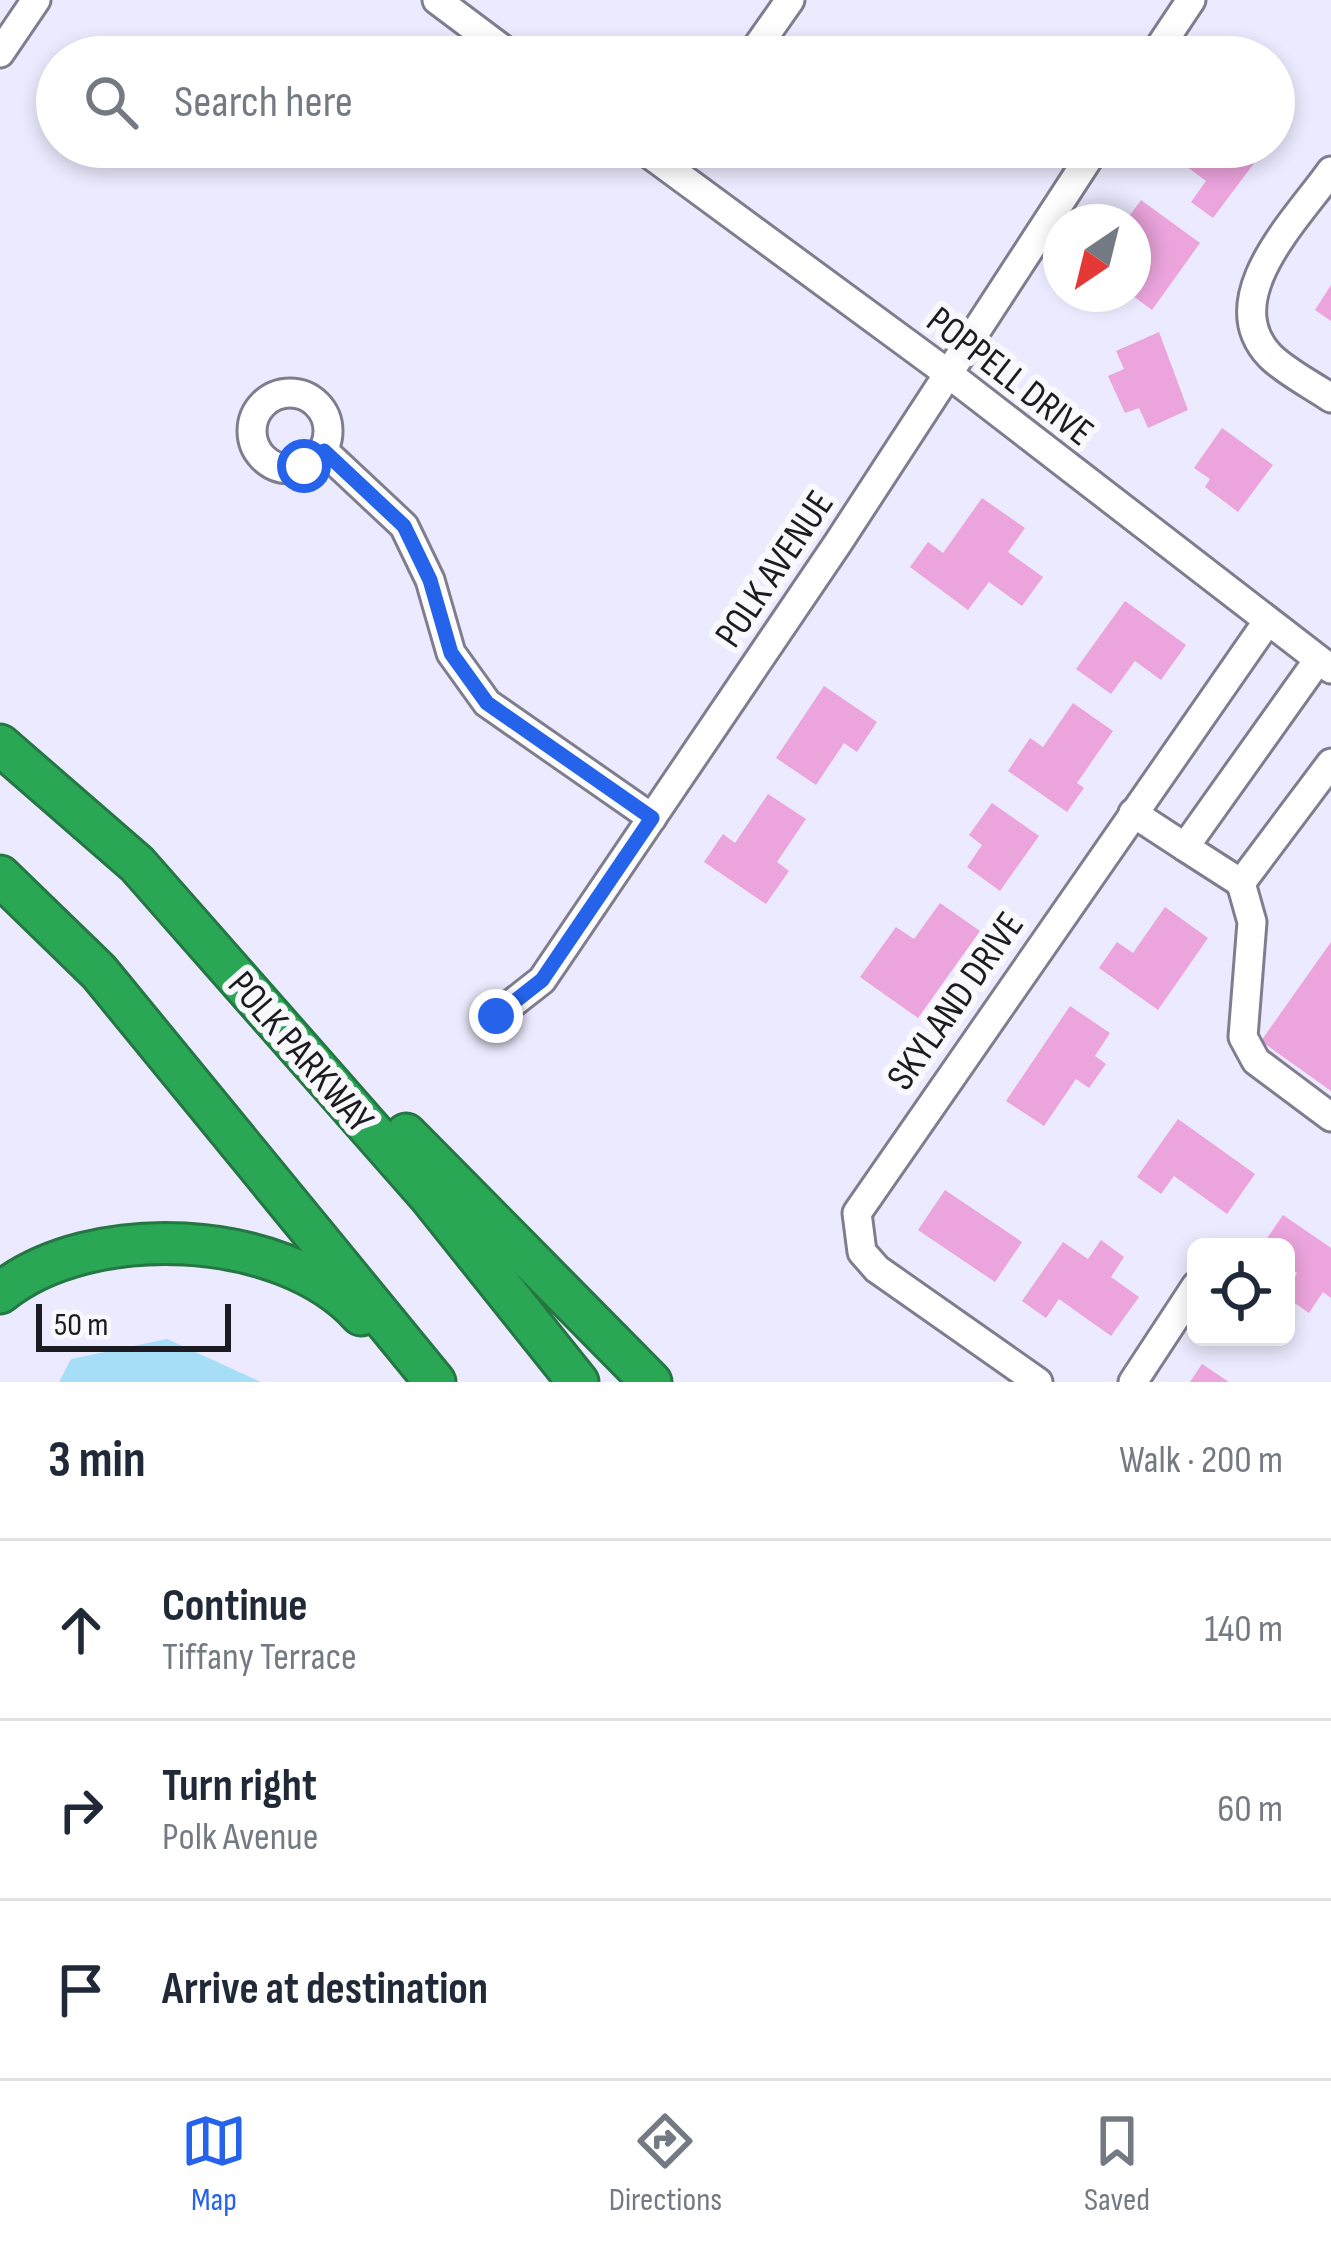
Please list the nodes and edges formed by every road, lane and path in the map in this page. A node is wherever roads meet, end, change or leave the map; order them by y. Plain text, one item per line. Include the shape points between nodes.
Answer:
1 (36, 0) edge
2 (437, 0) edge
3 (790, 0) edge
4 (1191, 0) edge
5 (485, 36) edge
6 (765, 36) edge
7 (1167, 36) edge
8 (0, 52) edge
9 (692, 168) edge
10 (1083, 168) edge
11 (1331, 171) edge
12 (950, 375) junction
13 (1331, 398) edge
14 (324, 451) dead end
15 (1267, 622) junction
16 (1325, 665) edge
17 (0, 745) edge
18 (1331, 764) edge
19 (1133, 813) junction
20 (652, 818) junction
21 (1185, 848) junction
22 (137, 864) junction
23 (0, 876) edge
24 (1241, 884) junction
25 (496, 1016) dead end
26 (1331, 1117) edge
27 (0, 1293) edge
28 (1187, 1300) edge
29 (423, 1382) edge
30 (435, 1382) edge
31 (578, 1382) edge
32 (651, 1382) edge
33 (1038, 1382) edge
34 (1132, 1382) edge

1 - 8 street
2 - 5 street
3 - 6 street
4 - 7 street
9 - 12 street, POPPELL DRIVE
10 - 12 street, POLK AVENUE
11 - 13 street via 1249,302 1270,356
12 - 15 street, POPPELL DRIVE
12 - 20 street, POLK AVENUE
14 - 20 street via 404,526 451,653 487,703
15 - 16 street, POPPELL DRIVE
15 - 19 street, SKYLAND DRIVE
16 - 21 street
17 - 22 highway, POLK PARKWAY
18 - 24 street
19 - 21 street
19 - 33 street, SKYLAND DRIVE via 857,1214 862,1252 877,1269
20 - 25 street, POLK AVENUE via 542,980
21 - 24 street
22 - 31 highway, POLK PARKWAY via 430,1197
22 - 32 highway
23 - 30 highway via 99,972
24 - 26 street via 1252,922 1243,1037 1256,1061
27 - 29 highway via 67,1258 178,1241 222,1247 344,1296
28 - 34 street

